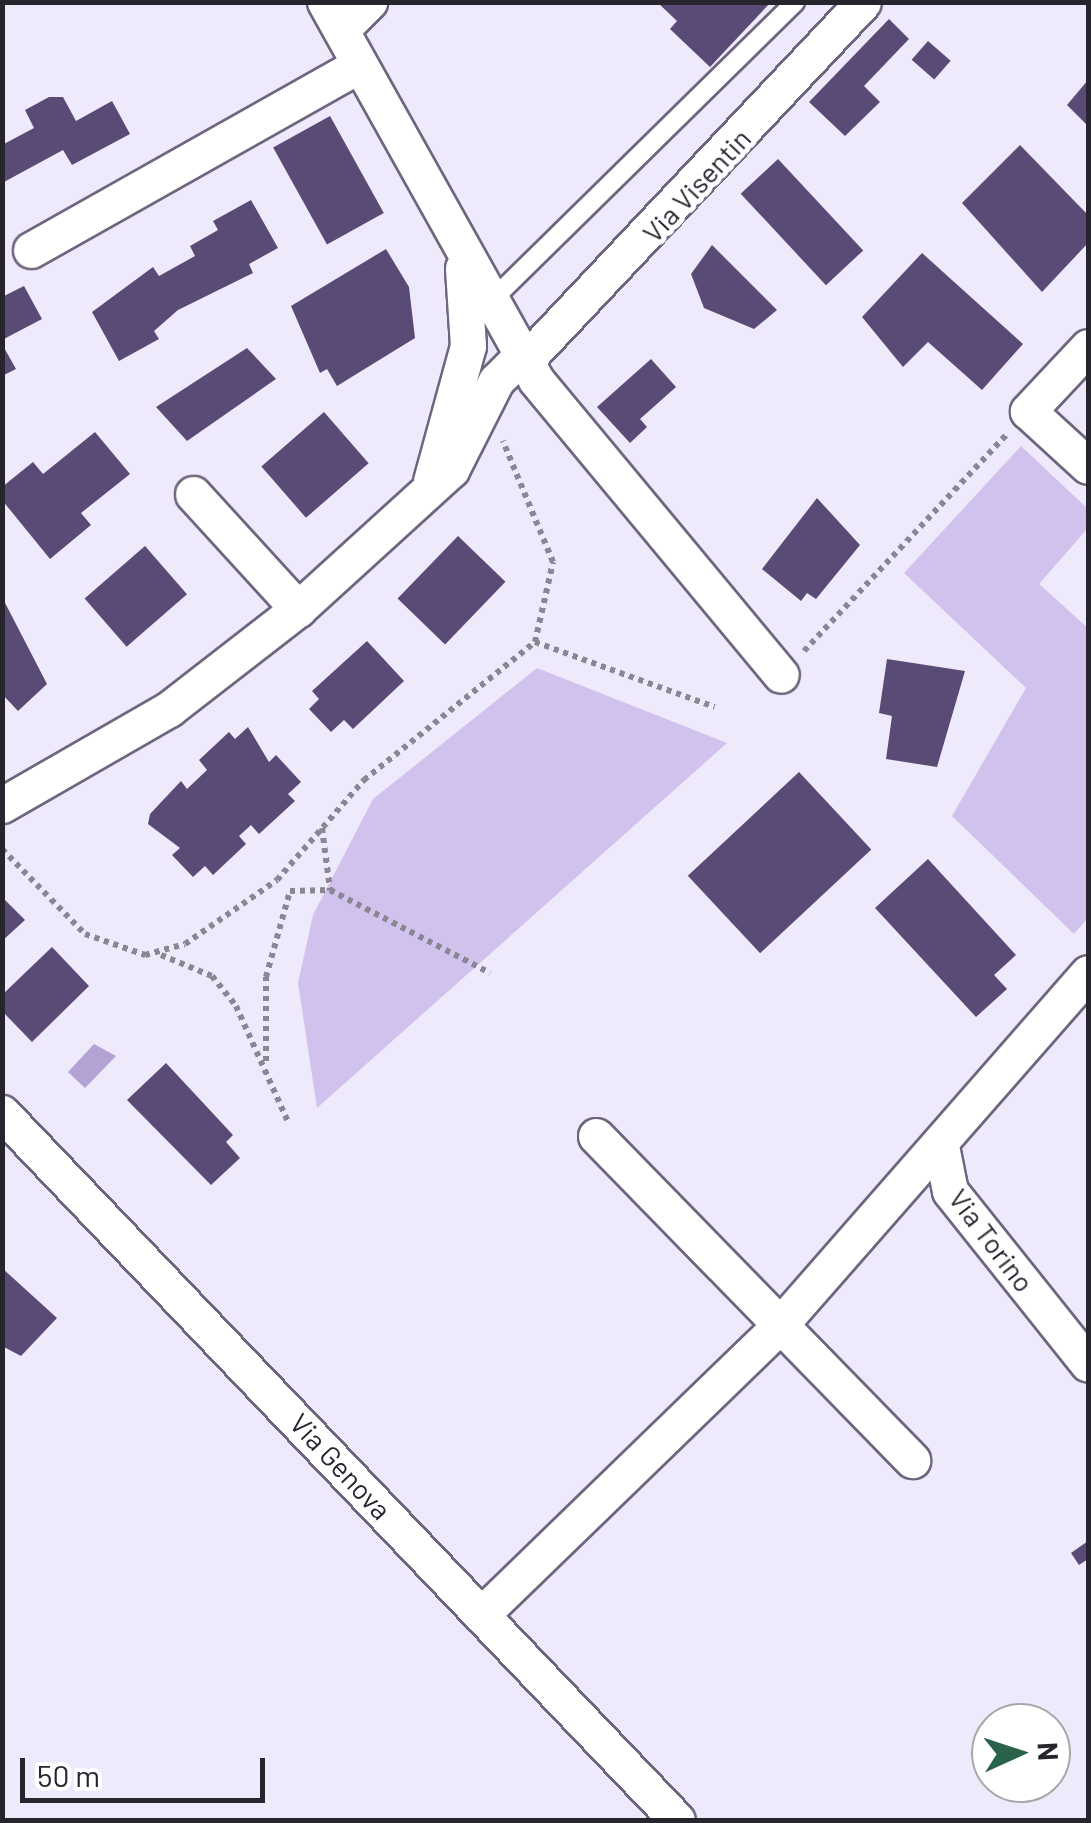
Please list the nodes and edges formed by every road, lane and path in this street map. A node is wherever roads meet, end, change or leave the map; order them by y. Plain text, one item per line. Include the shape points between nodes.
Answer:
1 (369, 2) edge
2 (796, 2) edge
3 (863, 2) edge
4 (333, 16) edge
5 (359, 66) junction
6 (31, 250) dead end
7 (462, 254) junction
8 (489, 303) junction
9 (1088, 347) edge
10 (527, 367) junction
11 (477, 397) junction
12 (1028, 411) junction
13 (503, 441) dead end
14 (1088, 466) edge
15 (194, 494) dead end
16 (298, 608) junction
17 (535, 642) junction
18 (790, 666) joint
19 (715, 707) dead end
20 (3, 803) edge
21 (322, 828) junction
22 (2, 849) edge
23 (277, 880) junction
24 (330, 890) junction
25 (290, 892) junction
26 (160, 954) junction
27 (490, 973) dead end
28 (1088, 973) edge
29 (266, 1061) junction
30 (2, 1113) edge
31 (289, 1124) dead end
32 (596, 1136) dead end
33 (940, 1146) junction
34 (779, 1326) junction
35 (1088, 1364) edge
36 (912, 1460) dead end
37 (481, 1615) junction
38 (677, 1820) edge

1 - 4 street
2 - 8 lane
3 - 10 street, Via Visentin
4 - 5 street
5 - 6 street
5 - 7 street
7 - 8 street
7 - 11 street
8 - 10 street
9 - 12 street
10 - 11 street
10 - 18 street
11 - 16 street via 467,449
12 - 14 street
12 - 18 path
13 - 17 path via 535,500 554,562
15 - 16 street
16 - 20 street via 168,709
17 - 19 path
17 - 21 path via 426,725
21 - 23 path
21 - 24 path
22 - 26 path via 85,934
23 - 25 path
23 - 26 path
24 - 25 path
24 - 27 path
25 - 29 path via 266,977
26 - 29 path via 212,976
28 - 33 street
29 - 31 path
30 - 37 street, Via Genova
32 - 34 street
33 - 34 street
33 - 35 street, Via Torino via 950,1191
34 - 36 street
34 - 37 street
37 - 38 street, Via Genova

